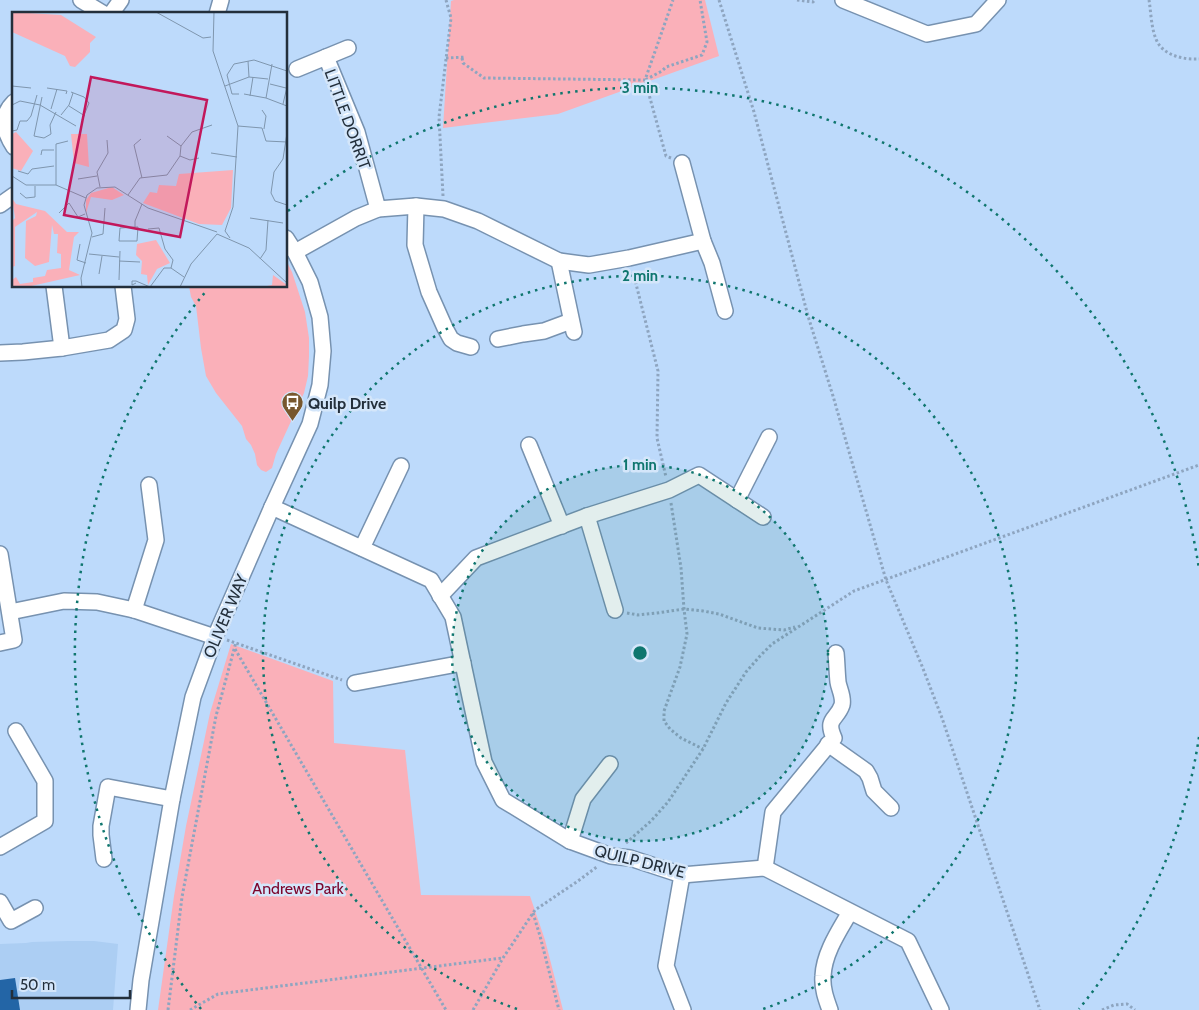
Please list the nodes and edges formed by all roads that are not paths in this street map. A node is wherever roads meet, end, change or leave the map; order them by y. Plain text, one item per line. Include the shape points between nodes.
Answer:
1 (81, 0) edge
2 (122, 0) edge
3 (843, 0) edge
4 (998, 0) edge
5 (867, 4) edge
6 (101, 12) edge
7 (113, 12) edge
8 (348, 48) dead end
9 (326, 57) junction
10 (297, 69) dead end
11 (12, 104) edge
12 (2, 118) edge
13 (12, 144) edge
14 (682, 163) road end
15 (12, 196) edge
16 (0, 205) edge
17 (416, 206) junction
18 (378, 209) junction
19 (288, 241) edge
20 (703, 241) junction
21 (295, 252) junction
22 (558, 261) junction
23 (54, 288) edge
24 (124, 288) edge
25 (725, 311) dead end
26 (498, 339) dead end
27 (471, 347) dead end
28 (62, 348) junction
29 (0, 353) edge
30 (769, 437) dead end
31 (529, 445) dead end
32 (401, 466) dead end
33 (149, 485) dead end
34 (737, 500) junction
35 (272, 507) junction
36 (587, 516) junction
37 (763, 518) dead end
38 (562, 526) junction
39 (362, 548) junction
40 (0, 554) edge
41 (440, 596) junction
42 (134, 610) junction
43 (615, 610) road end
44 (10, 612) junction
45 (215, 637) junction
46 (0, 643) edge
47 (836, 653) dead end
48 (463, 663) junction
49 (355, 683) road end
50 (16, 731) dead end
51 (831, 741) junction
52 (610, 764) dead end
53 (172, 799) junction
54 (891, 808) dead end
55 (570, 841) junction
56 (0, 847) edge
57 (104, 859) dead end
58 (765, 868) junction
59 (682, 875) junction
60 (0, 902) edge
61 (34, 908) dead end
62 (850, 912) junction
63 (138, 1010) edge
64 (683, 1010) edge
65 (830, 1010) edge
66 (942, 1010) edge

1 - 6 street
2 - 7 street
3 - 5 street
4 - 5 street via 976,24 927,34
8 - 9 street, LITTLE DORRIT
9 - 10 street, LITTLE DORRIT
9 - 18 street, LITTLE DORRIT via 357,132
11 - 12 street
12 - 13 street
14 - 20 street
15 - 16 street
17 - 18 street
17 - 22 street via 444,209 478,221
17 - 27 street via 415,245 430,292 451,339
18 - 21 street
19 - 21 street, OLIVER WAY
20 - 22 street via 589,265
20 - 25 street
21 - 35 street, OLIVER WAY via 310,282 320,317 323,351 320,385 310,424
22 - 26 street via 572,326
23 - 28 street
24 - 28 street via 127,318 124,330 109,340
28 - 29 street
30 - 34 street
31 - 38 street
32 - 39 street
33 - 42 street via 156,540
34 - 36 street via 699,474 669,490
34 - 37 street
35 - 39 street, QUILP DRIVE
35 - 45 street, OLIVER WAY
36 - 38 street
36 - 43 street
38 - 41 street via 476,558
39 - 41 street, QUILP DRIVE via 431,580
40 - 44 street
41 - 48 street, QUILP DRIVE via 453,617
42 - 44 street via 97,602 64,601
42 - 45 street
44 - 46 street via 14,640
45 - 53 street, OLIVER WAY via 193,697
47 - 51 street via 842,705 832,720
48 - 49 street
48 - 55 street, QUILP DRIVE via 484,762 503,800
50 - 56 street via 45,781 45,821
51 - 54 street via 866,771 874,791
51 - 58 street via 773,812
52 - 55 street via 583,799
53 - 57 street via 108,787 101,826
53 - 63 street, OLIVER WAY
55 - 59 street, QUILP DRIVE
58 - 59 street, QUILP DRIVE
58 - 62 street
59 - 64 street via 666,966
60 - 61 street via 11,921
62 - 65 street via 829,952 822,975
62 - 66 street via 908,941

